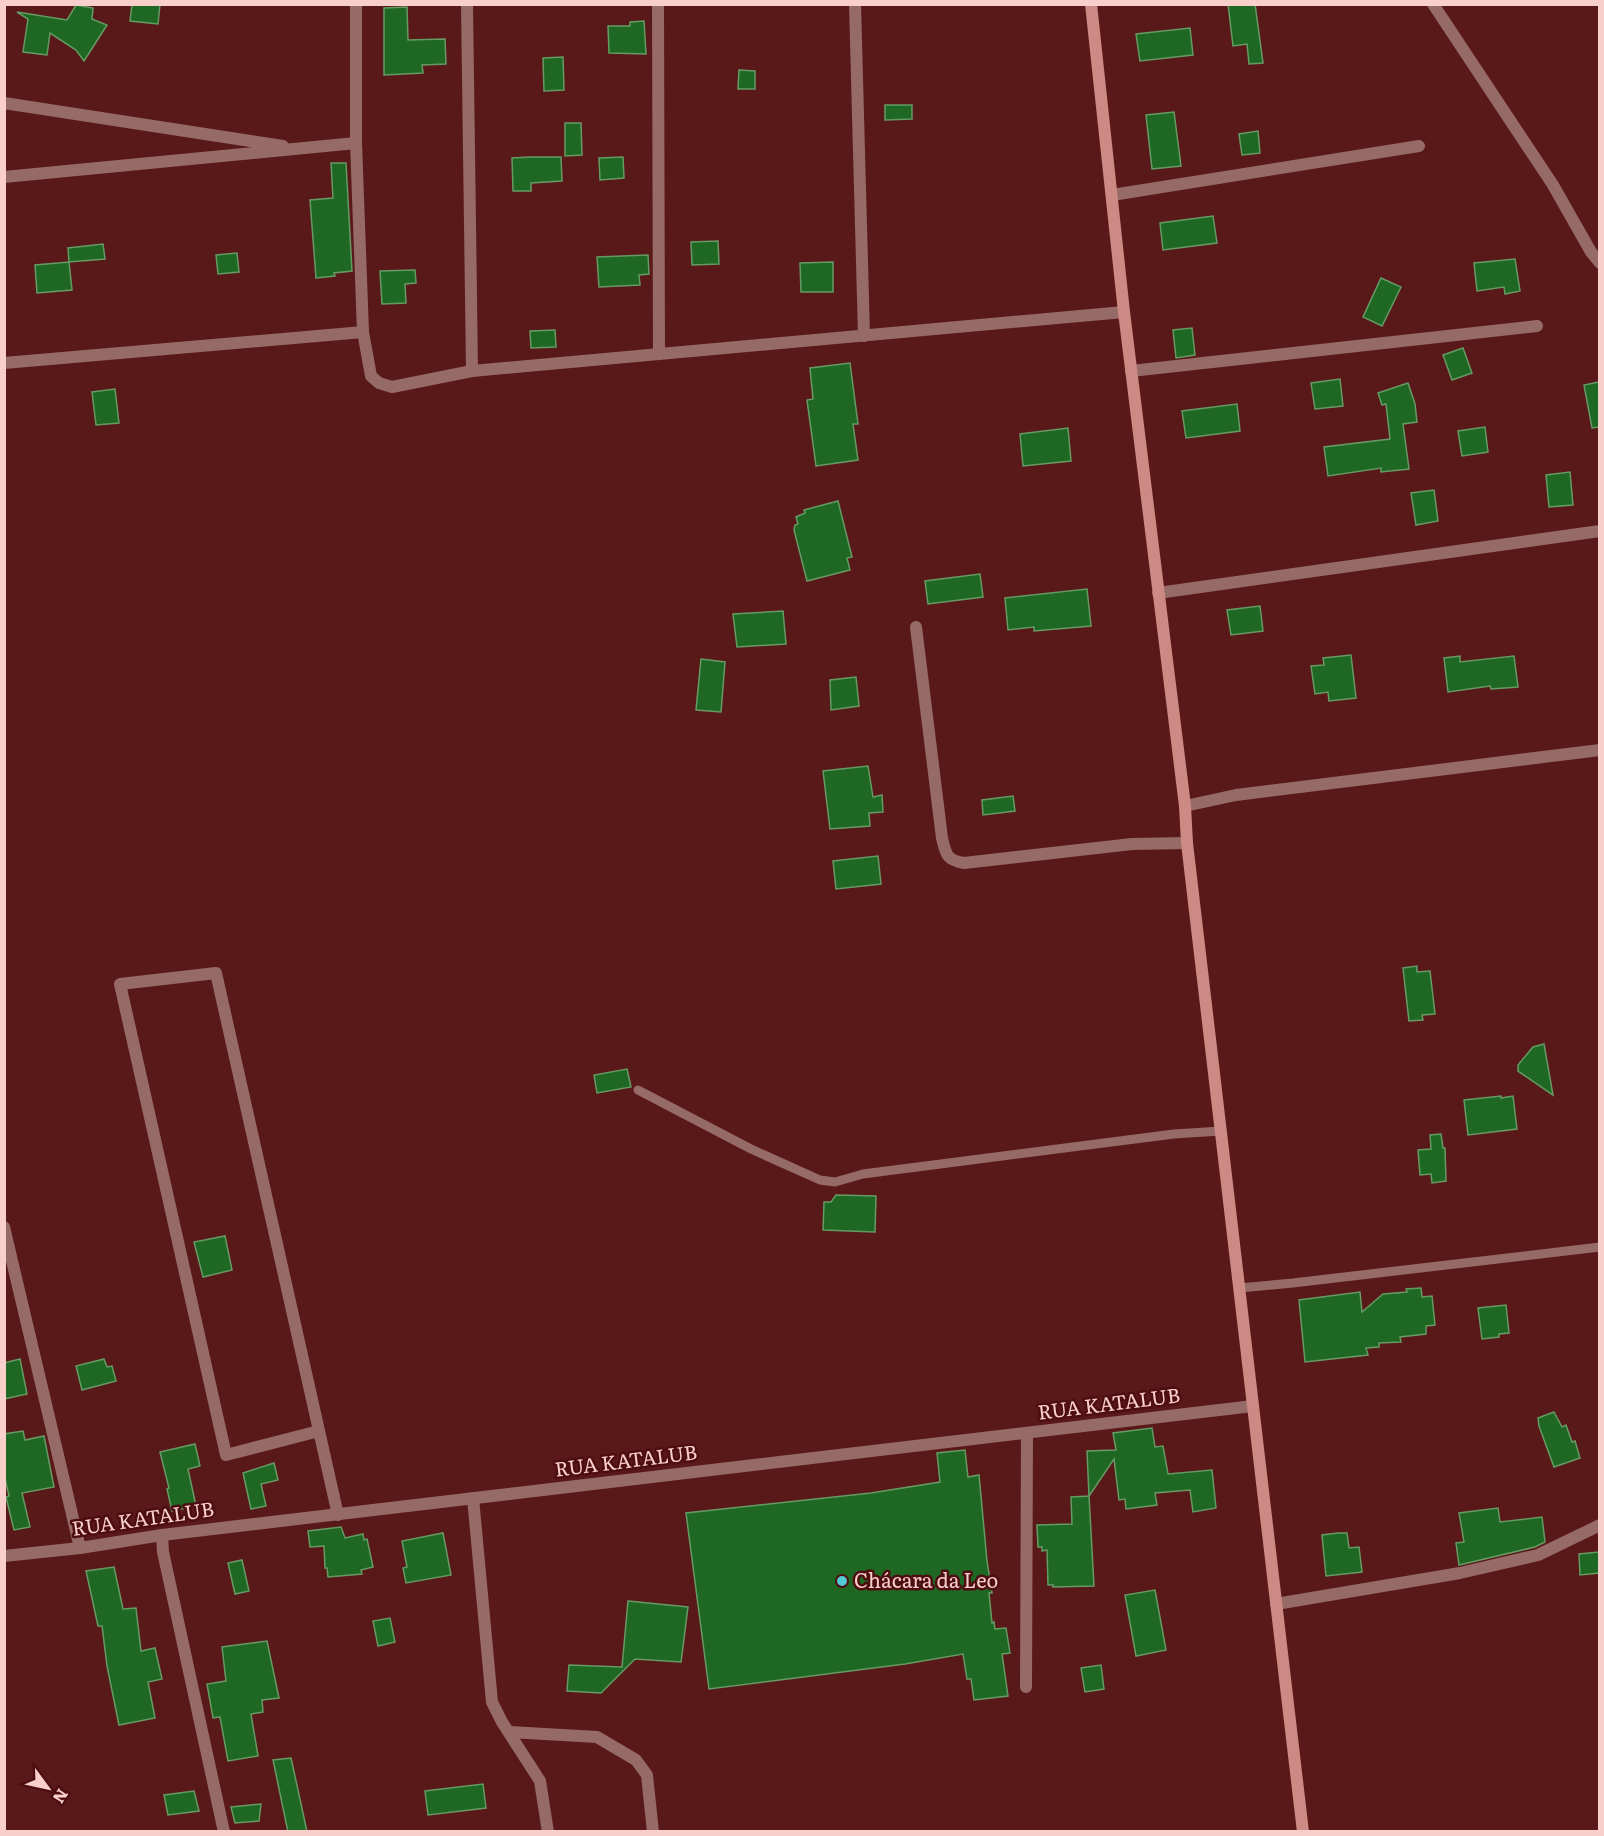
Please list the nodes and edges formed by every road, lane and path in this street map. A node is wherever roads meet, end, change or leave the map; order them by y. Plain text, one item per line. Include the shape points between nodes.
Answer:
1 (356, 4) edge
2 (467, 4) edge
3 (657, 4) edge
4 (855, 4) edge
5 (1091, 4) edge
6 (1433, 4) edge
7 (4, 103) edge
8 (356, 144) junction
9 (1419, 146) dead end
10 (302, 148) junction
11 (4, 177) edge
12 (1112, 195) junction
13 (1599, 263) edge
14 (1124, 312) junction
15 (1538, 326) dead end
16 (363, 332) junction
17 (864, 336) junction
18 (659, 354) junction
19 (4, 363) edge
20 (472, 371) junction
21 (1131, 371) junction
22 (1599, 531) edge
23 (1158, 593) junction
24 (916, 627) dead end
25 (1599, 750) edge
26 (1185, 806) junction
27 (1187, 843) junction
28 (638, 1090) dead end
29 (1221, 1131) junction
30 (4, 1227) edge
31 (1599, 1247) edge
32 (1239, 1288) junction
33 (1253, 1406) junction
34 (319, 1431) junction
35 (1027, 1433) junction
36 (473, 1498) junction
37 (338, 1515) junction
38 (1599, 1525) edge
39 (162, 1535) junction
40 (80, 1548) junction
41 (4, 1556) edge
42 (1276, 1604) junction
43 (1026, 1687) dead end
44 (510, 1732) junction
45 (224, 1832) edge
46 (548, 1832) edge
47 (653, 1832) edge
48 (1303, 1832) edge

1 - 8 street
2 - 20 street
3 - 18 street
4 - 17 street
5 - 12 main road
6 - 13 street via 1553,185
7 - 10 street
8 - 10 street
8 - 16 street
9 - 12 street
10 - 11 street
12 - 14 main road
14 - 17 street
14 - 21 main road
15 - 21 street
16 - 19 street
16 - 20 street via 371,376 380,383 392,387
17 - 18 street
18 - 20 street
21 - 23 main road
22 - 23 street
23 - 26 main road
24 - 27 street via 942,838 948,857 954,862 1132,844
25 - 26 street via 1236,795
26 - 27 main road
27 - 29 main road
28 - 29 lane via 751,1149 820,1180 835,1182 863,1174
29 - 32 main road
30 - 40 street
31 - 32 lane
32 - 33 main road
33 - 35 street, RUA KATALUB
33 - 42 main road
34 - 34 street via 216,973 120,984 226,1455
34 - 37 street
35 - 36 street, RUA KATALUB
35 - 43 street
36 - 37 street, RUA KATALUB
36 - 44 street via 492,1702
37 - 39 street, RUA KATALUB
38 - 42 street via 1538,1555 1460,1573
39 - 40 street, RUA KATALUB
39 - 45 street
40 - 41 street, RUA KATALUB
42 - 48 main road
44 - 46 street via 540,1781
44 - 47 street via 597,1737 636,1760 647,1775

